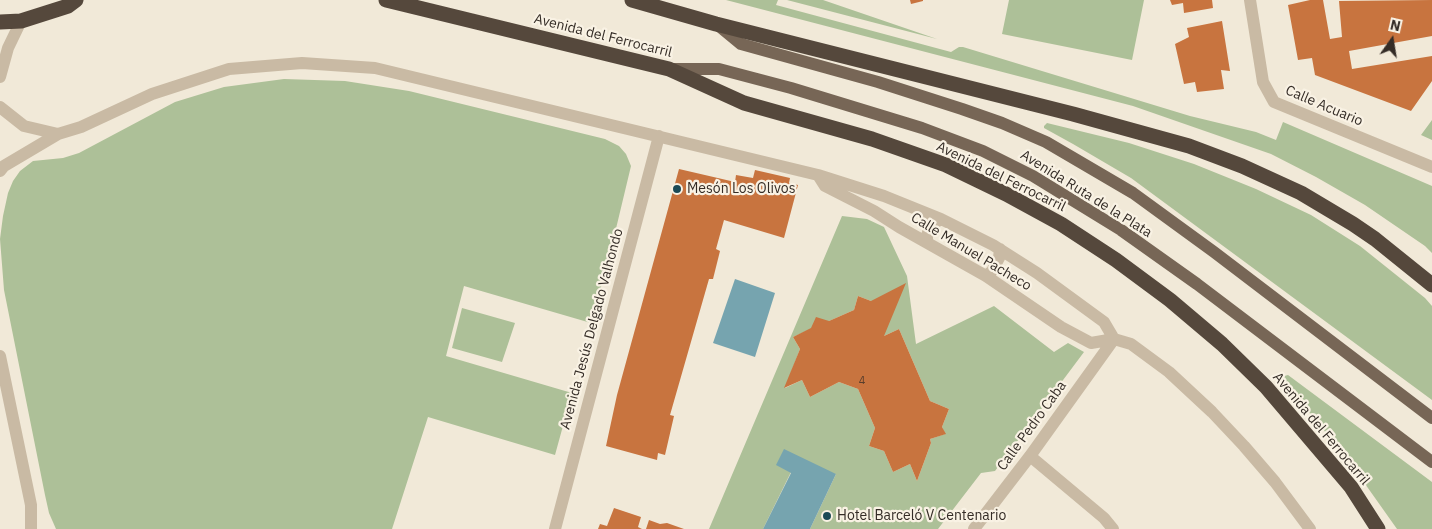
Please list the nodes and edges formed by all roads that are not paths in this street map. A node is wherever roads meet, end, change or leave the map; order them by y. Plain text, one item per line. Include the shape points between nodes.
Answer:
1 (76, 0) edge
2 (386, 0) edge
3 (632, 0) edge
4 (1250, 0) edge
5 (645, 2) edge
6 (21, 21) junction
7 (0, 22) edge
8 (716, 24) junction
9 (669, 69) junction
10 (0, 77) edge
11 (0, 107) edge
12 (58, 134) junction
13 (659, 136) junction
14 (1432, 167) edge
15 (0, 172) edge
16 (818, 175) junction
17 (941, 219) junction
18 (927, 242) junction
19 (1000, 249) junction
20 (986, 276) junction
21 (1432, 285) edge
22 (1114, 339) junction
23 (0, 356) edge
24 (1432, 418) edge
25 (1030, 456) junction
26 (1432, 462) edge
27 (31, 529) edge
28 (555, 529) edge
29 (974, 529) edge
30 (1113, 529) edge
31 (1310, 529) edge
32 (1378, 529) edge

1 - 6 highway via 68,6
2 - 9 highway, Avenida del Ferrocarril
3 - 5 highway
4 - 14 street, Calle Acuario via 1263,82 1274,102
5 - 8 highway
6 - 7 highway
6 - 10 street via 8,48
8 - 21 highway via 1189,146 1301,193 1375,239
8 - 24 main road, Avenida Ruta de la Plata via 741,44 878,82 1002,122 1046,142 1133,193
9 - 26 main road, Avenida Ruta de la Plata via 719,69 791,88 922,128 983,151 1033,176 1121,230 1197,284
9 - 32 highway, Avenida del Ferrocarril via 744,103 872,139 946,165 1061,224 1170,300 1222,344 1266,387 1351,487
11 - 12 street via 24,126
12 - 13 street, Calle Manuel Pacheco via 81,127 152,94 229,69 302,63 375,68
12 - 15 street, Calle Manuel Pacheco via 4,166
13 - 16 street, Calle Manuel Pacheco
13 - 28 street, Avenida Jesús Delgado Valhondo
16 - 17 street, Calle Manuel Pacheco
16 - 18 street, Calle Manuel Pacheco via 825,186
17 - 18 street via 929,229
17 - 19 street, Calle Manuel Pacheco
18 - 20 street, Calle Manuel Pacheco
19 - 20 street via 1000,258
19 - 22 street, Calle Manuel Pacheco via 1104,322
20 - 22 street, Calle Manuel Pacheco via 1091,344
22 - 25 street, Calle Pedro Caba
22 - 31 street via 1132,344 1169,372 1212,412 1269,475
23 - 27 street via 31,506
25 - 29 street, Calle Pedro Caba
25 - 30 street

